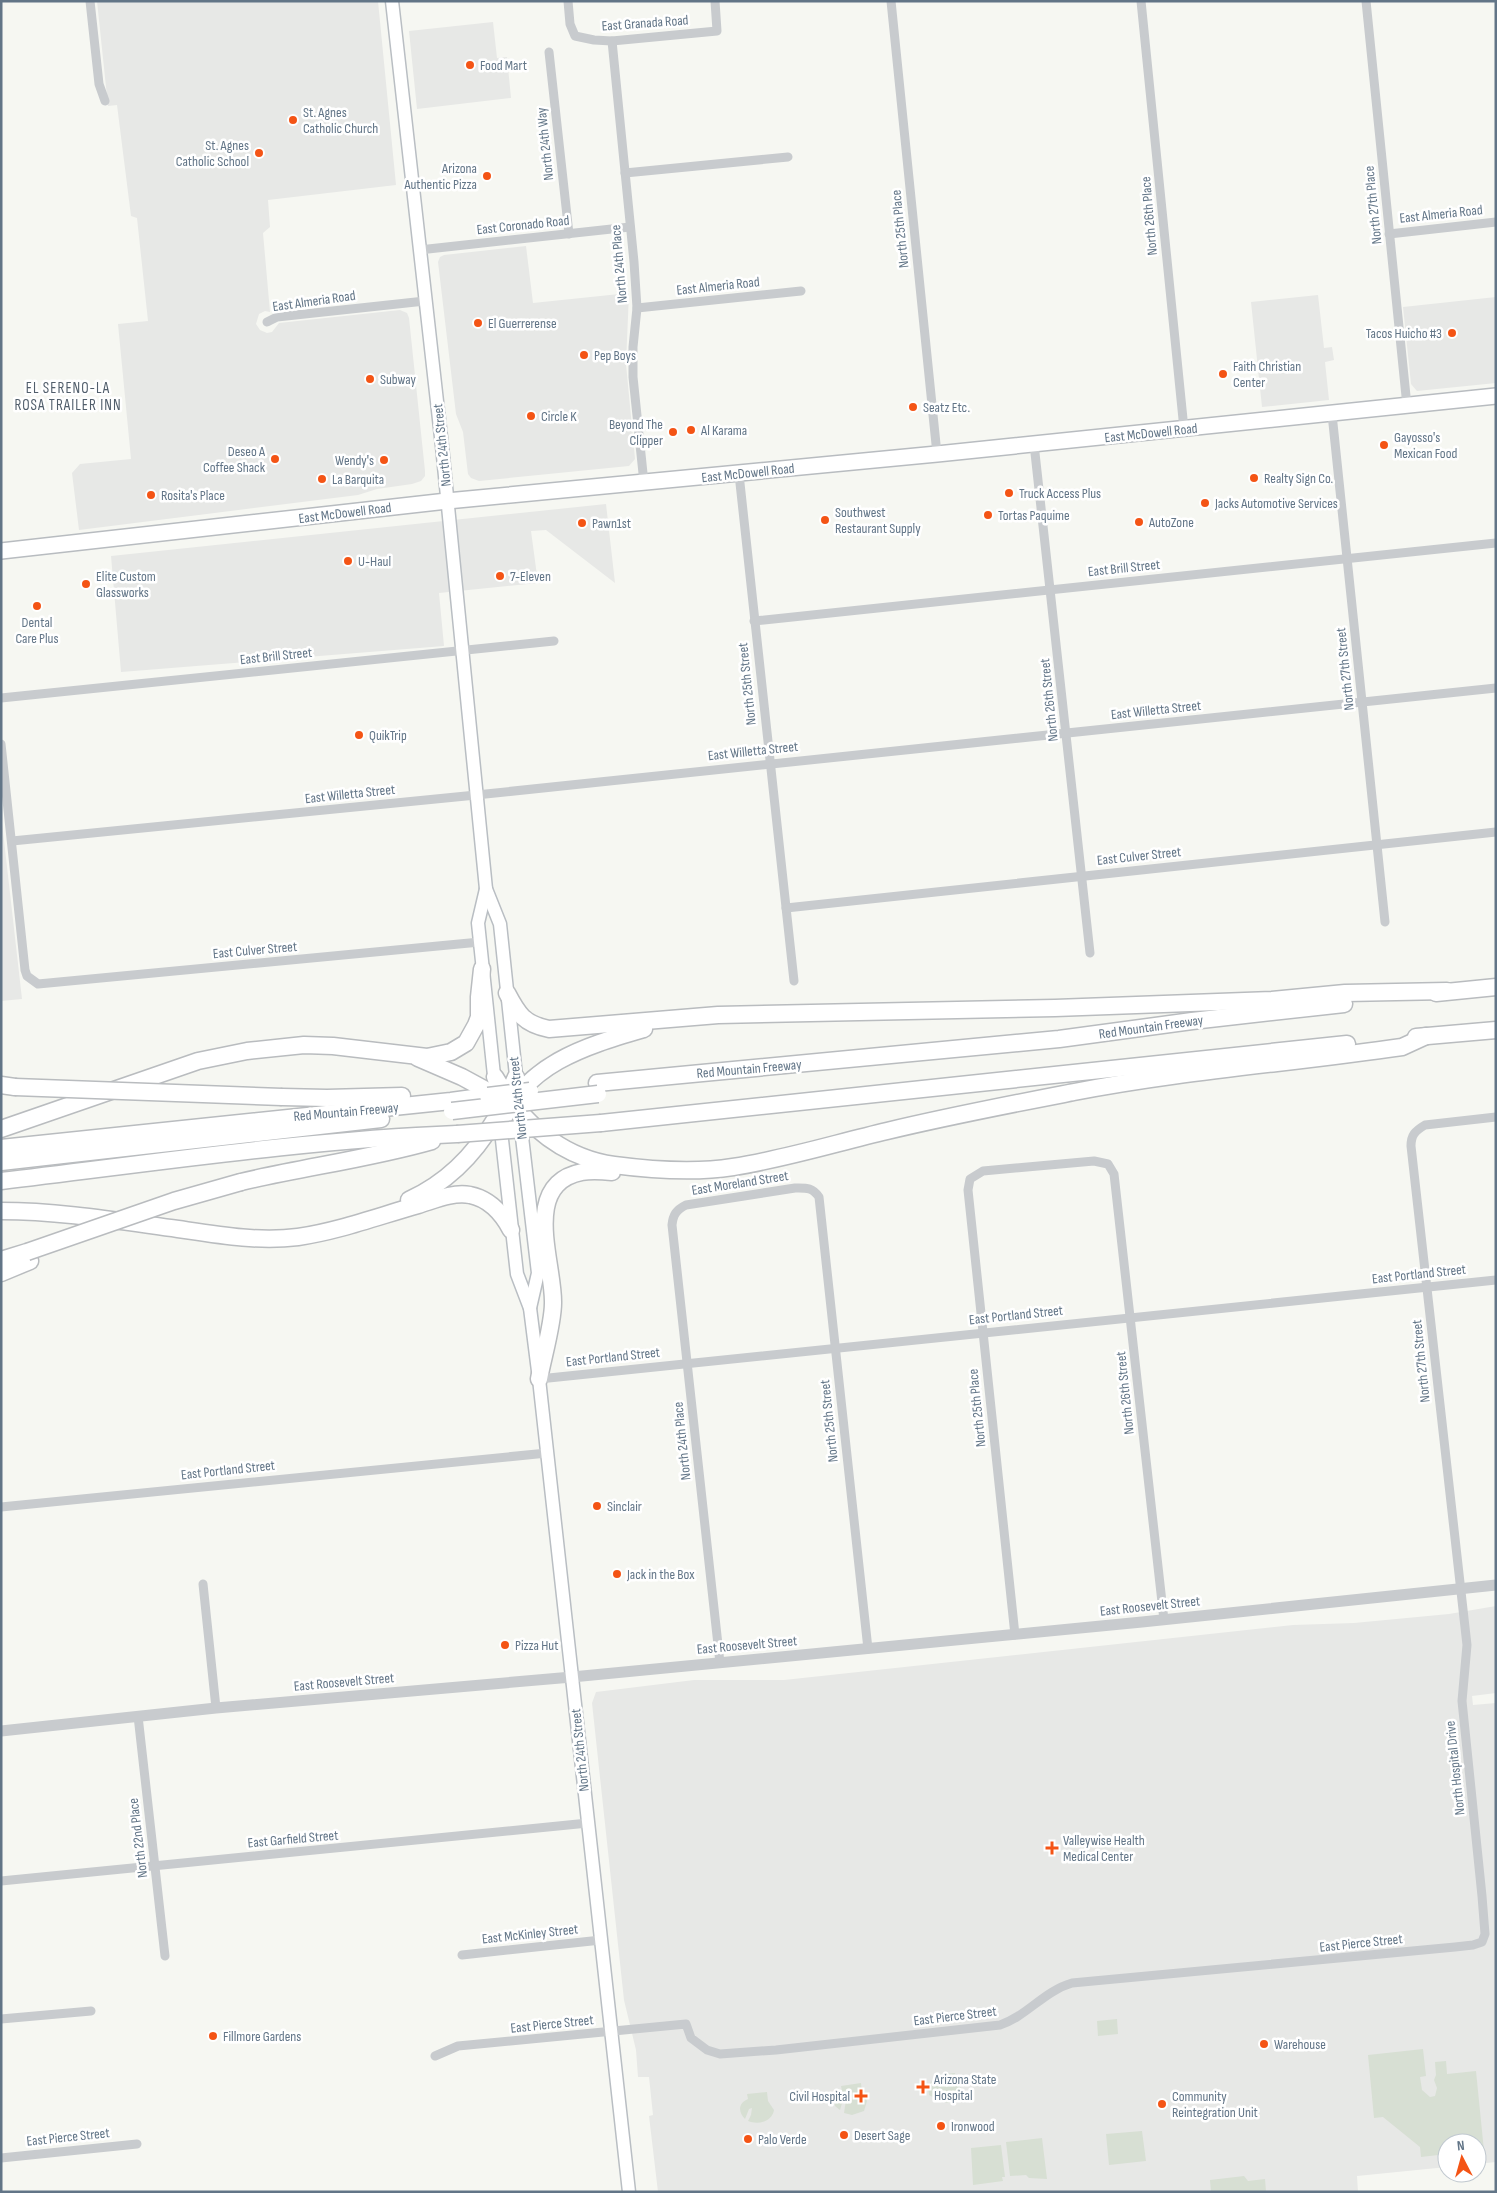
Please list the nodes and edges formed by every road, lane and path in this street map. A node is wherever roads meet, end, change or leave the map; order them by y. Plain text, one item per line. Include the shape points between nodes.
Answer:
1 (90, 1) edge
2 (392, 1) edge
3 (568, 1) edge
4 (715, 1) edge
5 (891, 1) edge
6 (1141, 1) edge
7 (1366, 1) edge
8 (612, 41) junction
9 (549, 52) dead end
10 (105, 100) dead end
11 (788, 157) dead end
12 (624, 174) junction
13 (1496, 222) edge
14 (630, 228) junction
15 (569, 234) junction
16 (1390, 234) junction
17 (419, 250) junction
18 (801, 291) dead end
19 (425, 301) junction
20 (637, 308) junction
21 (266, 322) dead end
22 (1496, 396) edge
23 (1407, 406) junction
24 (1332, 414) junction
25 (1184, 429) junction
26 (1034, 444) junction
27 (937, 454) junction
28 (739, 474) junction
29 (644, 483) junction
30 (447, 502) junction
31 (1496, 543) edge
32 (1, 552) edge
33 (1348, 560) junction
34 (1051, 589) junction
35 (754, 621) junction
36 (554, 641) dead end
37 (461, 651) junction
38 (1496, 688) edge
39 (1, 698) edge
40 (1362, 702) junction
41 (1066, 733) junction
42 (1, 744) edge
43 (769, 763) junction
44 (476, 796) junction
45 (1496, 832) edge
46 (12, 841) junction
47 (1377, 844) junction
48 (1082, 876) junction
49 (486, 889) junction
50 (786, 908) junction
51 (1385, 922) dead end
52 (480, 942) junction
53 (1090, 953) dead end
54 (482, 969) junction
55 (794, 981) dead end
56 (1496, 987) edge
57 (1447, 992) junction
58 (507, 993) junction
59 (675, 1019) junction
60 (1496, 1030) edge
61 (1426, 1036) junction
62 (411, 1056) junction
63 (495, 1077) joint
64 (516, 1077) joint
65 (6, 1086) edge
66 (598, 1089) junction
67 (451, 1102) junction
68 (507, 1106) junction
69 (1496, 1117) edge
70 (1, 1129) edge
71 (457, 1134) junction
72 (1, 1148) edge
73 (178, 1158) junction
74 (1, 1162) edge
75 (1108, 1164) joint
76 (1, 1170) edge
77 (678, 1170) junction
78 (1, 1181) edge
79 (815, 1191) joint
80 (1, 1211) edge
81 (673, 1216) joint
82 (371, 1218) junction
83 (511, 1230) junction
84 (28, 1256) junction
85 (1, 1260) edge
86 (1, 1273) edge
87 (1496, 1280) edge
88 (1427, 1287) junction
89 (530, 1308) junction
90 (1130, 1317) junction
91 (982, 1333) junction
92 (835, 1348) junction
93 (687, 1363) junction
94 (539, 1379) junction
95 (547, 1453) junction
96 (1, 1507) edge
97 (203, 1584) dead end
98 (1496, 1585) edge
99 (1460, 1590) junction
100 (1164, 1620) junction
101 (1015, 1634) junction
102 (868, 1649) junction
103 (720, 1663) junction
104 (572, 1677) junction
105 (216, 1708) junction
106 (138, 1716) junction
107 (1, 1731) edge
108 (588, 1823) junction
109 (155, 1866) junction
110 (1, 1881) edge
111 (601, 1940) junction
112 (1482, 1942) joint
113 (462, 1955) dead end
114 (165, 1956) dead end
115 (91, 2011) dead end
116 (1, 2020) edge
117 (611, 2032) junction
118 (435, 2056) dead end
119 (137, 2144) dead end
120 (1, 2158) edge
121 (629, 2192) edge

1 - 10 street via 99,84
2 - 17 main road, North 24th Street
3 - 8 street, East Granada Road via 570,24 575,36
4 - 8 street, East Granada Road via 717,31
5 - 27 street, North 25th Place
6 - 25 street, North 26th Place
7 - 16 street, North 27th Place
8 - 12 street, North 24th Place
9 - 15 street, North 24th Way
11 - 12 street
12 - 14 street, North 24th Place
13 - 16 street, East Almeria Road
14 - 15 street, East Coronado Road
14 - 20 street, North 24th Place
15 - 17 street, East Coronado Road
16 - 23 street, North 27th Place
17 - 19 main road, North 24th Street
18 - 20 street, East Almeria Road
19 - 21 street, East Almeria Road via 277,318
19 - 30 main road, North 24th Street
20 - 29 street, North 24th Place via 633,377
22 - 23 main road, East McDowell Road
23 - 24 main road, East McDowell Road
24 - 25 main road, East McDowell Road
24 - 33 street, North 27th Street
25 - 26 main road, East McDowell Road
26 - 27 main road, East McDowell Road
26 - 34 street, North 26th Street
27 - 28 main road, East McDowell Road
28 - 29 main road, East McDowell Road
28 - 35 street, North 25th Street
29 - 30 main road, East McDowell Road
30 - 32 main road, East McDowell Road
30 - 37 main road, North 24th Street
31 - 33 street, East Brill Street
33 - 34 street, East Brill Street
33 - 40 street, North 27th Street
34 - 35 street, East Brill Street
34 - 41 street, North 26th Street
35 - 43 street, North 25th Street
36 - 37 street, East Brill Street
37 - 39 street, East Brill Street
37 - 44 main road, North 24th Street
38 - 40 street, East Willetta Street
40 - 41 street, East Willetta Street
40 - 47 street, North 27th Street
41 - 43 street, East Willetta Street
41 - 48 street, North 26th Street
42 - 46 street
43 - 44 street, East Willetta Street
43 - 50 street, North 25th Street
44 - 46 street, East Willetta Street
44 - 49 main road, North 24th Street
45 - 47 street, East Culver Street
46 - 52 street, East Culver Street via 26,970 33,981 46,983
47 - 48 street, East Culver Street
47 - 51 street, North 27th Street
48 - 50 street, East Culver Street
48 - 53 street, North 26th Street
49 - 52 main road, North 24th Street via 478,923
49 - 58 main road, North 24th Street via 500,924
50 - 55 street, North 25th Street
52 - 54 main road, North 24th Street
54 - 62 highway via 479,1017 466,1042 442,1055
54 - 63 main road, North 24th Street
56 - 57 highway, Red Mountain Freeway
57 - 59 highway via 1345,993 1263,1001 747,1014
57 - 66 highway, Red Mountain Freeway via 1059,1039 672,1075
58 - 59 highway via 526,1022 549,1029
58 - 64 main road, North 24th Street
59 - 68 highway via 602,1041 564,1057 531,1080
60 - 61 highway, Red Mountain Freeway
61 - 71 highway, Red Mountain Freeway, bridge via 602,1123
61 - 77 highway via 1402,1048 1123,1083 971,1112 732,1167
62 - 68 highway via 462,1077
62 - 70 highway via 333,1046 229,1054 198,1061
63 - 68 highway
64 - 68 highway
65 - 67 highway, bridge via 282,1097 383,1097
66 - 67 highway, bridge
66 - 68 highway, Red Mountain Freeway, bridge
67 - 68 highway, Red Mountain Freeway
67 - 72 highway, Red Mountain Freeway
67 - 74 highway
68 - 77 highway via 537,1131 574,1154 613,1164
68 - 82 highway via 481,1143 449,1176 421,1194
68 - 83 main road, North 24th Street
68 - 89 main road, North 24th Street via 538,1273
69 - 88 street, North 27th Street via 1425,1125 1411,1138
71 - 73 highway, Red Mountain Freeway via 336,1141
71 - 84 highway, bridge via 396,1151 241,1182 177,1208
73 - 76 highway
73 - 78 highway, Red Mountain Freeway
75 - 90 street, North 26th Street via 1114,1174
75 - 91 street, North 25th Place via 1094,1160 983,1171 970,1179 968,1190
77 - 94 highway via 582,1172 563,1180 548,1197 544,1230 553,1304
79 - 81 street, East Moreland Street via 795,1188 686,1205
79 - 92 street, North 25th Street via 819,1197
80 - 82 highway via 55,1213 238,1238 270,1239 324,1232
81 - 93 street, North 24th Place
82 - 83 highway via 462,1194 472,1195 498,1210
83 - 89 main road, North 24th Street via 517,1274
84 - 85 highway
84 - 86 highway
87 - 88 street, East Portland Street
88 - 90 street, East Portland Street
88 - 99 street, North 27th Street
89 - 94 main road, North 24th Street
90 - 91 street, East Portland Street
90 - 100 street, North 26th Street
91 - 92 street, East Portland Street
91 - 101 street, North 25th Place
92 - 93 street, East Portland Street
92 - 102 street, North 25th Street
93 - 94 street, East Portland Street
93 - 103 street, North 24th Place
94 - 95 main road, North 24th Street
95 - 96 street, East Portland Street
95 - 104 main road, North 24th Street
97 - 105 street
98 - 99 street, East Roosevelt Street
99 - 100 street, East Roosevelt Street
99 - 112 street, North Hospital Drive via 1467,1645 1463,1713 1482,1896 1485,1934
100 - 101 street, East Roosevelt Street
101 - 102 street, East Roosevelt Street
102 - 103 street, East Roosevelt Street
103 - 104 street, East Roosevelt Street
104 - 105 street, East Roosevelt Street
104 - 108 main road, North 24th Street
105 - 106 street, East Roosevelt Street
106 - 107 street, East Roosevelt Street
106 - 109 street, North 22nd Place
108 - 109 street, East Garfield Street
108 - 111 main road, North 24th Street
109 - 110 street, East Garfield Street
109 - 114 street, North 22nd Place
111 - 113 street, East McKinley Street
111 - 117 main road, North 24th Street
112 - 117 street, East Pierce Street via 1072,1983 1054,1990 1011,2021 1000,2025 776,2050 720,2054 707,2050 691,2038 686,2024
115 - 116 street
117 - 118 street, East Pierce Street via 458,2046
117 - 121 main road, North 24th Street
119 - 120 street, East Pierce Street

